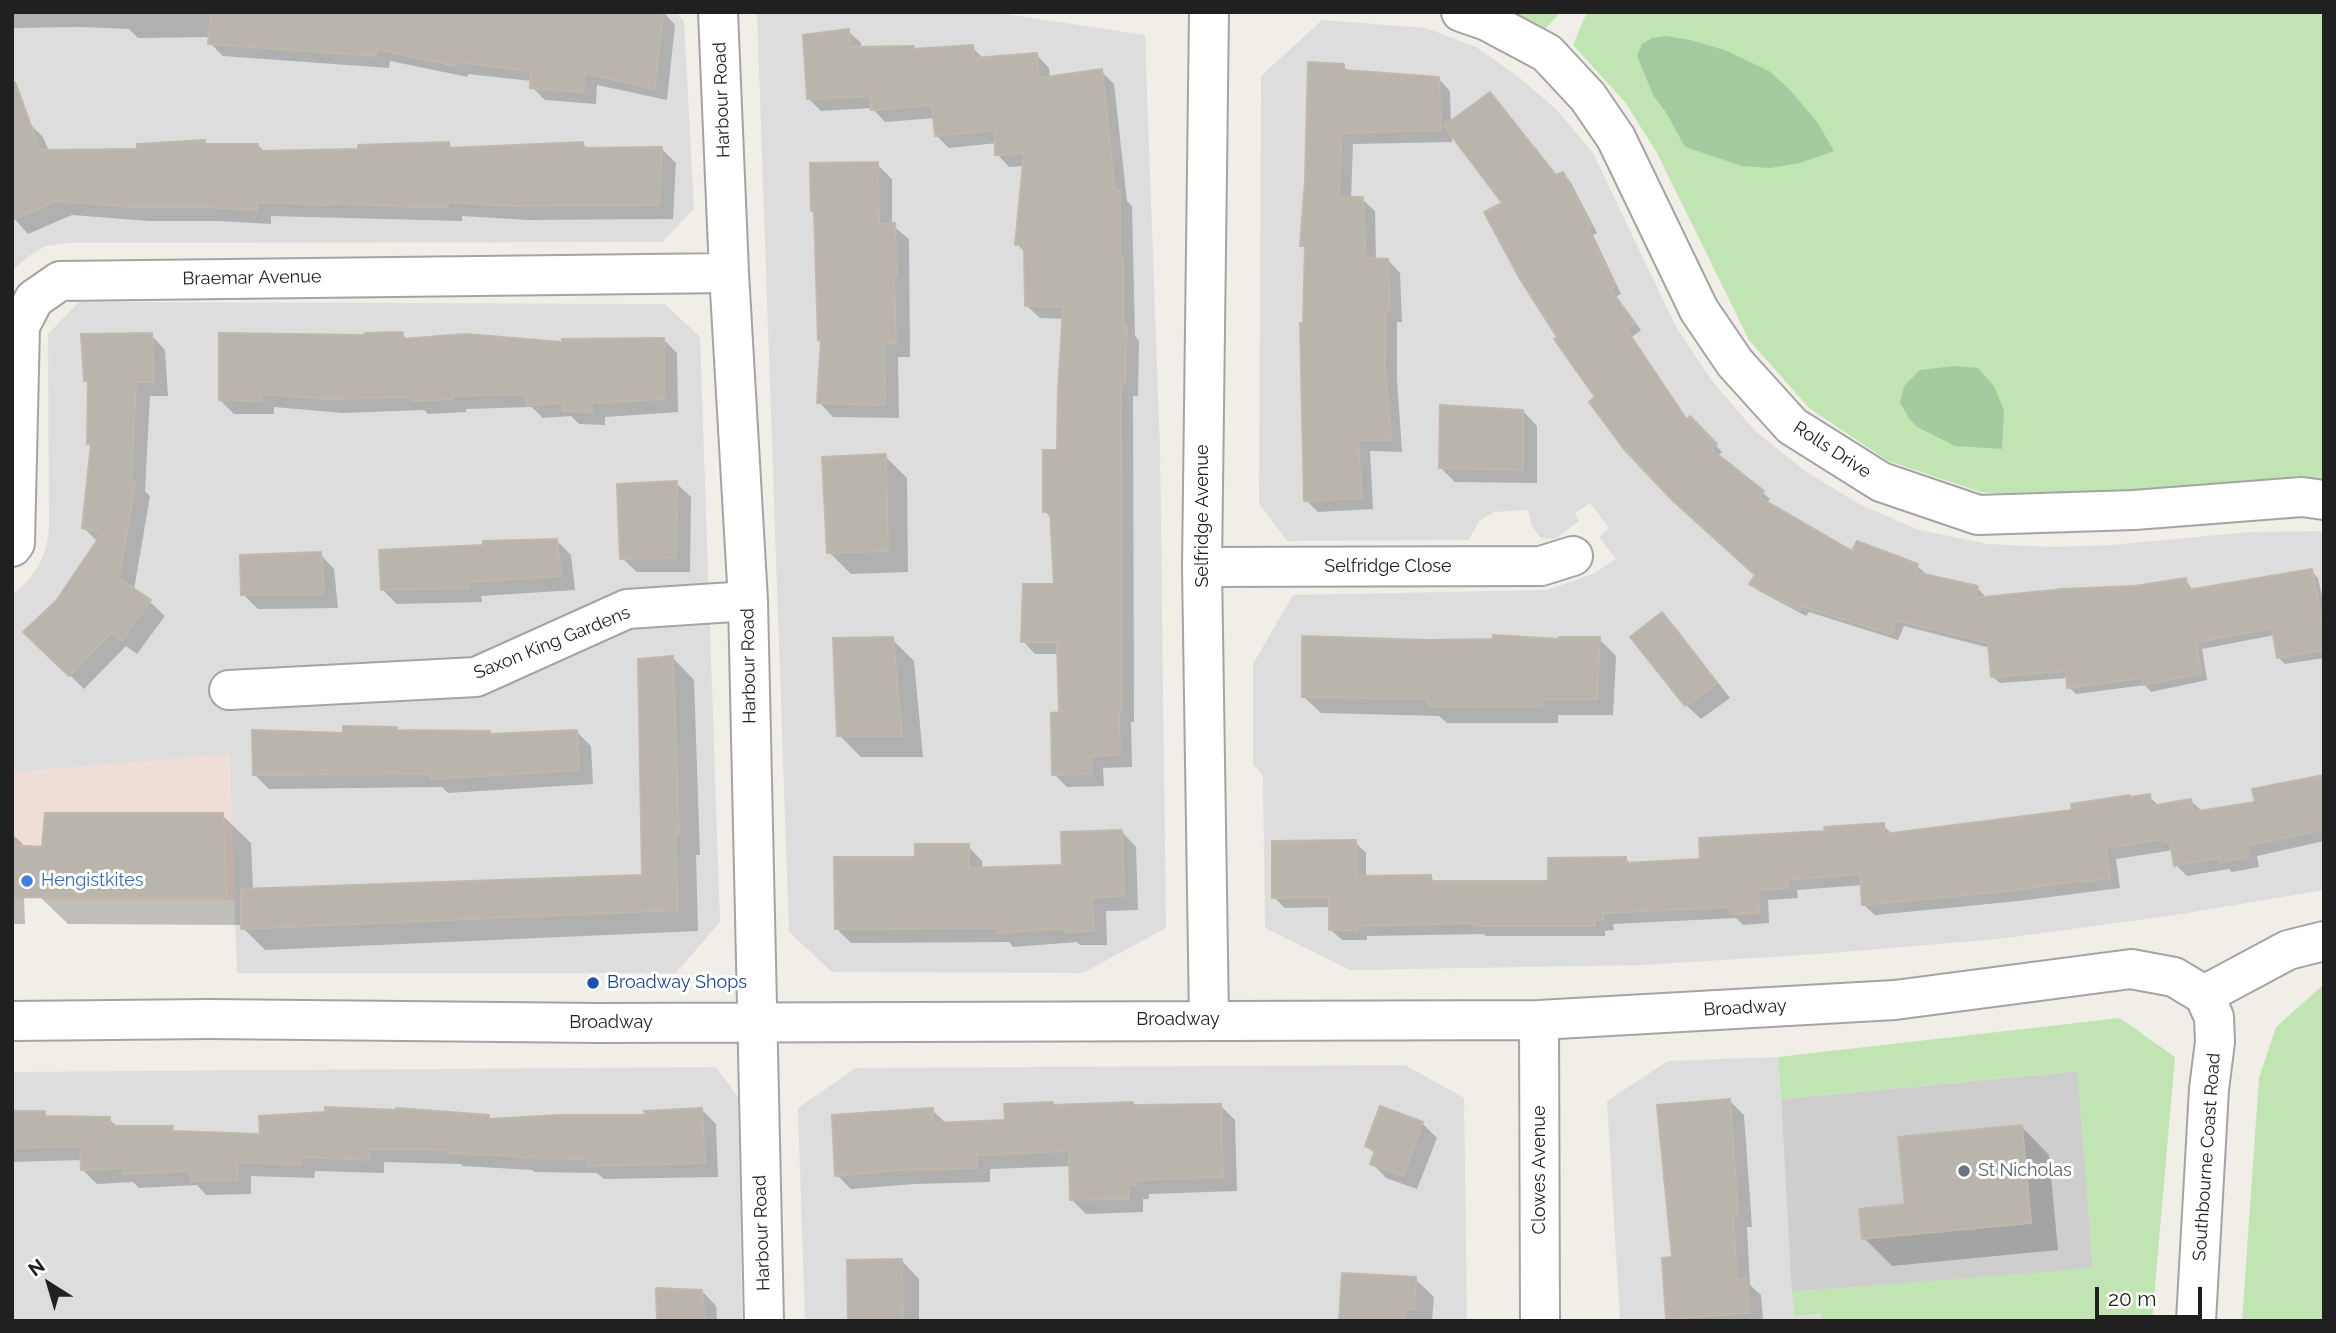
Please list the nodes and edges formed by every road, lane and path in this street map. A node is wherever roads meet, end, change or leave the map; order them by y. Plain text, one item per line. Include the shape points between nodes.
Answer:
1 (718, 12) edge
2 (1209, 12) edge
3 (1461, 12) edge
4 (729, 273) junction
5 (2324, 500) edge
6 (12, 547) edge
7 (1573, 556) dead end
8 (1202, 567) junction
9 (748, 601) junction
10 (229, 690) dead end
11 (2324, 941) edge
12 (2204, 995) junction
13 (1209, 1020) junction
14 (1539, 1020) junction
15 (12, 1021) edge
16 (756, 1022) junction
17 (764, 1321) edge
18 (1540, 1321) edge
19 (2196, 1321) edge

1 - 4 street, Harbour Road
2 - 8 street, Selfridge Avenue
3 - 5 street, Rolls Drive via 1488,20 1547,53 1588,97 1616,138 1699,310 1735,363 1792,426 1881,482 1978,515 2134,510 2302,497
4 - 6 street, Braemar Avenue via 60,281 34,299 20,326
4 - 9 street, Harbour Road
7 - 8 street, Selfridge Close via 1541,566
8 - 13 street, Selfridge Avenue
9 - 10 street, Saxon King Gardens via 627,610 476,677
9 - 16 street, Harbour Road
11 - 12 street via 2288,950
12 - 14 street, Broadway via 2174,977 2131,969 1895,1000
12 - 19 street, Southbourne Coast Road via 2214,1017 2215,1042
13 - 14 street, Broadway
13 - 16 street, Broadway
14 - 18 street, Clowes Avenue
15 - 16 street, Broadway
16 - 17 street, Harbour Road

